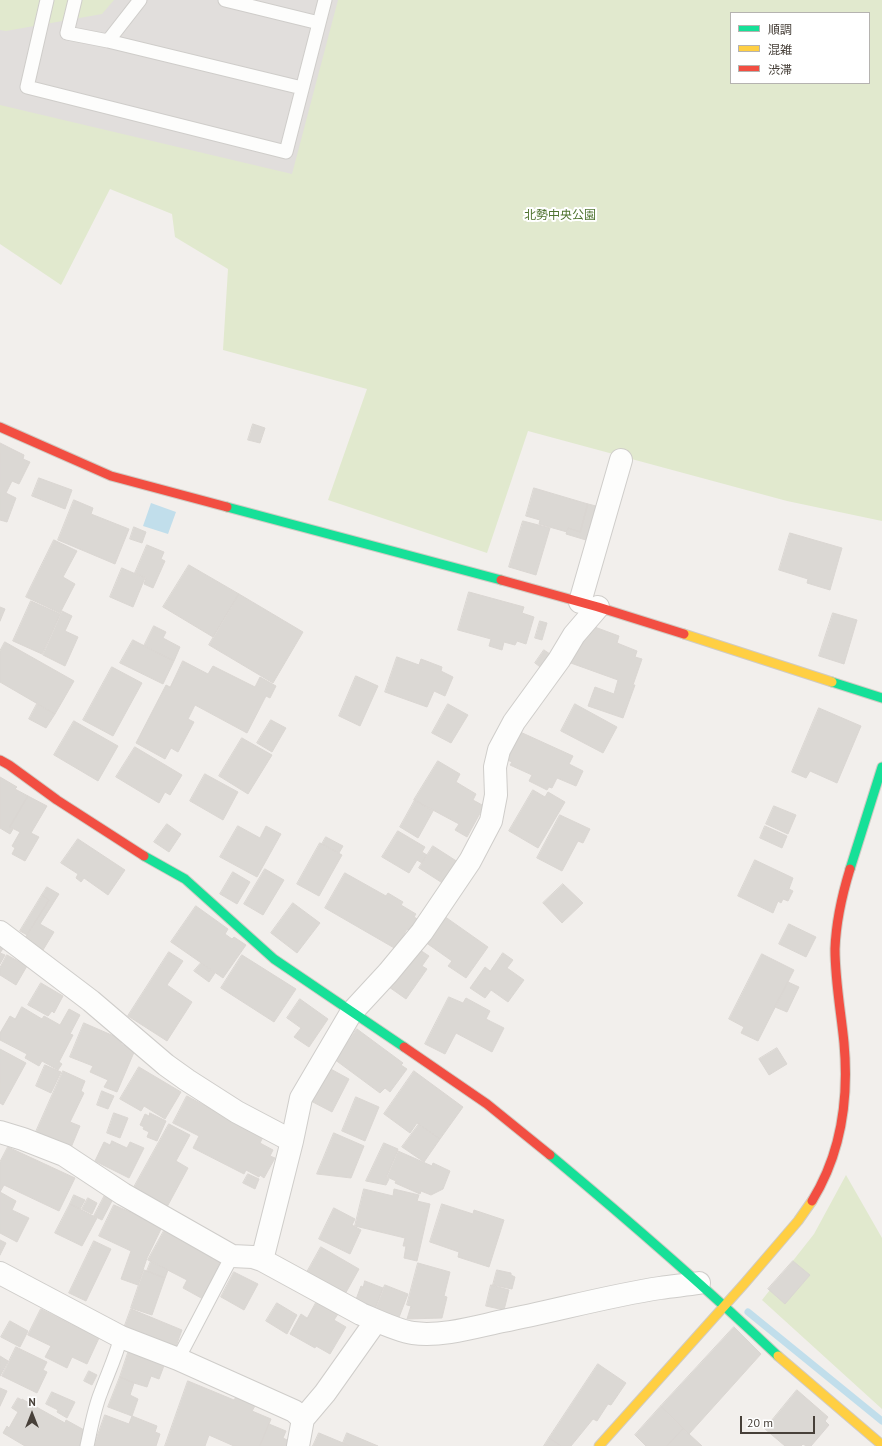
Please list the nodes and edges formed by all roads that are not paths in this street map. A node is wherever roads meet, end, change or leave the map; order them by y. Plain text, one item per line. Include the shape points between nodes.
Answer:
1 (47, 0) edge
2 (75, 0) edge
3 (140, 0) edge
4 (225, 0) edge
5 (324, 0) edge
6 (318, 23) junction
7 (108, 41) junction
8 (302, 88) junction
9 (0, 427) edge
10 (621, 460) dead end
11 (589, 605) junction
12 (882, 698) edge
13 (0, 760) edge
14 (882, 767) edge
15 (0, 932) edge
16 (351, 1013) junction
17 (1, 1135) edge
18 (292, 1141) junction
19 (232, 1256) junction
20 (262, 1260) junction
21 (0, 1273) edge
22 (699, 1283) junction
23 (725, 1306) junction
24 (376, 1321) junction
25 (121, 1337) junction
26 (178, 1359) junction
27 (303, 1419) junction
28 (882, 1445) edge
29 (87, 1446) edge
30 (298, 1446) edge
31 (599, 1446) edge

1 - 8 lane via 27,87 286,152
2 - 7 lane via 67,33
3 - 7 lane
4 - 6 lane
5 - 6 lane
6 - 8 lane
7 - 8 lane
9 - 11 street via 111,476
10 - 11 street
11 - 12 street
11 - 16 street via 559,660 514,722 499,750 495,766 496,795 491,821 470,861 422,932
13 - 16 street via 130,848 185,880 274,959
14 - 23 street via 839,909 836,961 846,1060 846,1097 835,1148 815,1196 798,1220
15 - 18 street via 91,1001 166,1065 237,1112
16 - 18 street via 300,1098
16 - 22 street via 487,1104
17 - 19 street via 23,1139 64,1155 123,1194
18 - 20 street
19 - 20 street
19 - 26 lane
20 - 24 street
21 - 25 street
22 - 23 street
22 - 24 street via 660,1287 440,1332 412,1332
23 - 28 street
23 - 31 street
24 - 27 street via 325,1393
25 - 26 street
25 - 29 lane via 98,1400
26 - 27 street via 294,1411
27 - 30 street

